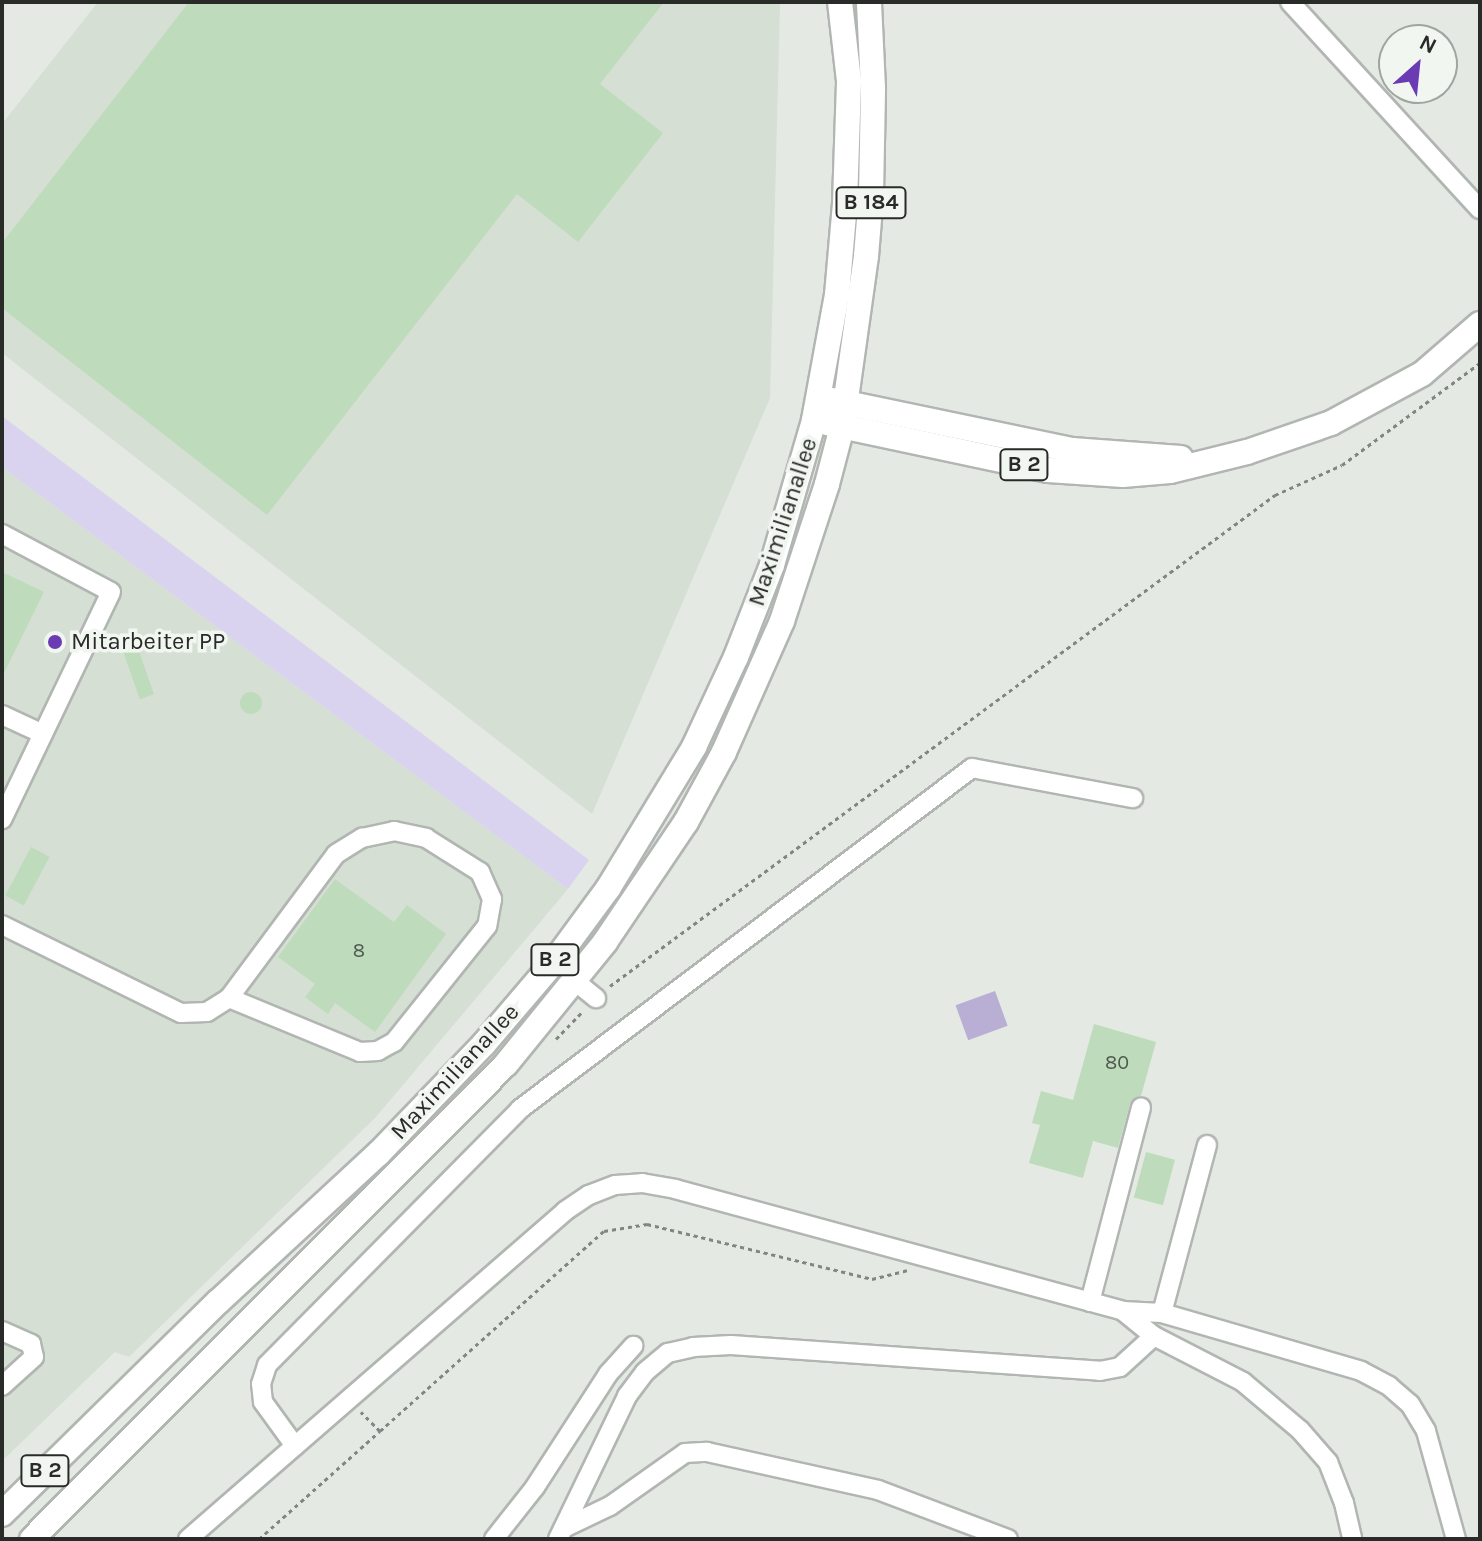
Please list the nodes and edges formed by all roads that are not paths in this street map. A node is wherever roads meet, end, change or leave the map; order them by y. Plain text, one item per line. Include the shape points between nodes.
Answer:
1 (840, 2) edge
2 (869, 2) edge
3 (1290, 2) edge
4 (1480, 209) edge
5 (1480, 324) edge
6 (816, 409) junction
7 (844, 415) junction
8 (2, 534) edge
9 (2, 715) edge
10 (43, 734) junction
11 (1133, 798) dead end
12 (2, 819) edge
13 (2, 925) edge
14 (576, 982) junction
15 (229, 998) junction
16 (596, 998) dead end
17 (1141, 1108) dead end
18 (1207, 1145) dead end
19 (1090, 1302) junction
20 (1123, 1311) junction
21 (1162, 1313) junction
22 (2, 1331) edge
23 (1154, 1336) junction
24 (633, 1346) dead end
25 (2, 1386) edge
26 (295, 1446) junction
27 (2, 1514) edge
28 (561, 1534) edge
29 (32, 1539) edge
30 (188, 1539) edge
31 (494, 1539) edge
32 (1008, 1539) edge
33 (1352, 1539) edge
34 (1456, 1539) edge

1 - 6 main road, B 184 via 849,81 845,203 837,295
2 - 7 main road, Maximilianallee / B 184 via 871,195
3 - 4 street
5 - 7 main road, B 2 via 1422,374 1380,400 1284,441 1208,459 1072,450
6 - 7 main road, B 2
6 - 27 main road, Maximilianallee / B 2 via 772,565 694,747 638,843 554,962 436,1096
7 - 14 main road, Maximilianallee / B 2 via 797,581 742,714 686,822
8 - 10 street via 111,592
9 - 10 street
10 - 12 street
11 - 26 street via 972,768 520,1109 267,1365 263,1402
13 - 15 street via 181,1013 207,1012
14 - 16 street
14 - 29 main road, Maximilianallee / B 2 via 455,1118
15 - 15 street via 336,854 362,838 394,831 426,838 480,872 492,899 487,926 394,1042 378,1051 360,1052
17 - 19 street
18 - 21 street
19 - 20 street
19 - 26 street via 675,1189 615,1185 565,1211
20 - 21 street
20 - 23 street
21 - 34 street via 1361,1371 1389,1386 1410,1404 1426,1431
22 - 25 street via 31,1344 34,1357
23 - 28 street via 1120,1367 1100,1371 731,1345 668,1353 627,1396
23 - 33 street via 1243,1382 1300,1430 1328,1462
24 - 31 street
26 - 30 street
28 - 32 street via 685,1453 707,1452 878,1490

